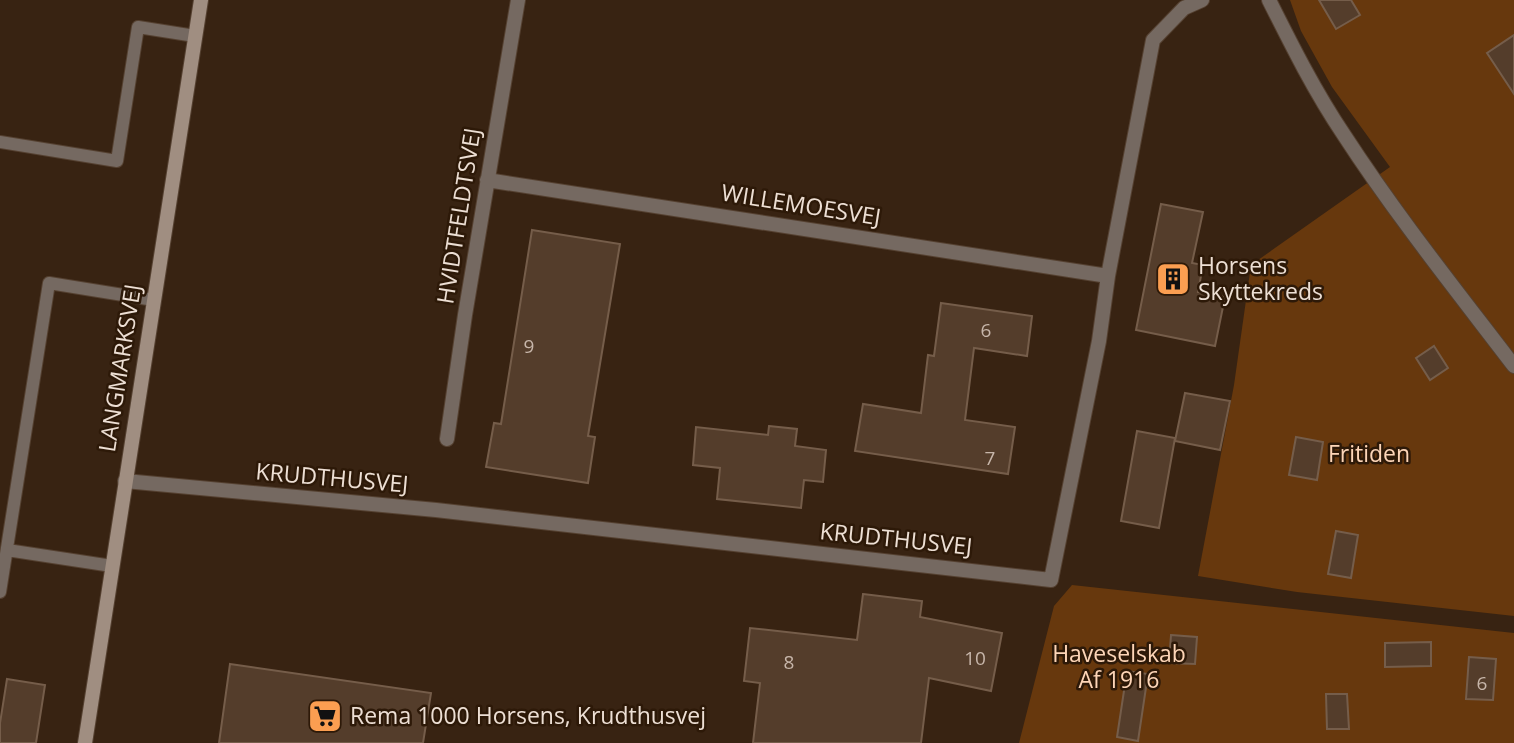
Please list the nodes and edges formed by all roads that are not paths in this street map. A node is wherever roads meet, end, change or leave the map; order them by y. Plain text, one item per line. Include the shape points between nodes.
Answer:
1 (201, 0) edge
2 (518, 0) edge
3 (1202, 0) edge
4 (1269, 0) edge
5 (195, 36) junction
6 (0, 142) edge
7 (487, 180) junction
8 (1108, 276) junction
9 (154, 300) junction
10 (1514, 366) edge
11 (447, 439) dead end
12 (125, 481) junction
13 (7, 550) junction
14 (112, 566) junction
15 (0, 592) edge
16 (85, 743) edge

1 - 5 main road, LANGMARKSVEJ
2 - 7 street, HVIDTFELDTSVEJ
3 - 8 street, KRUDTHUSVEJ via 1184,8 1153,40
4 - 10 street via 1343,135
5 - 6 lane via 138,27 117,161
5 - 9 main road, LANGMARKSVEJ
7 - 8 street, WILLEMOESVEJ
7 - 11 street, HVIDTFELDTSVEJ
8 - 12 street, KRUDTHUSVEJ via 1051,580 436,510
9 - 12 main road, LANGMARKSVEJ
9 - 13 lane via 49,284
12 - 14 main road, LANGMARKSVEJ
13 - 14 lane
13 - 15 lane
14 - 16 main road, LANGMARKSVEJ

